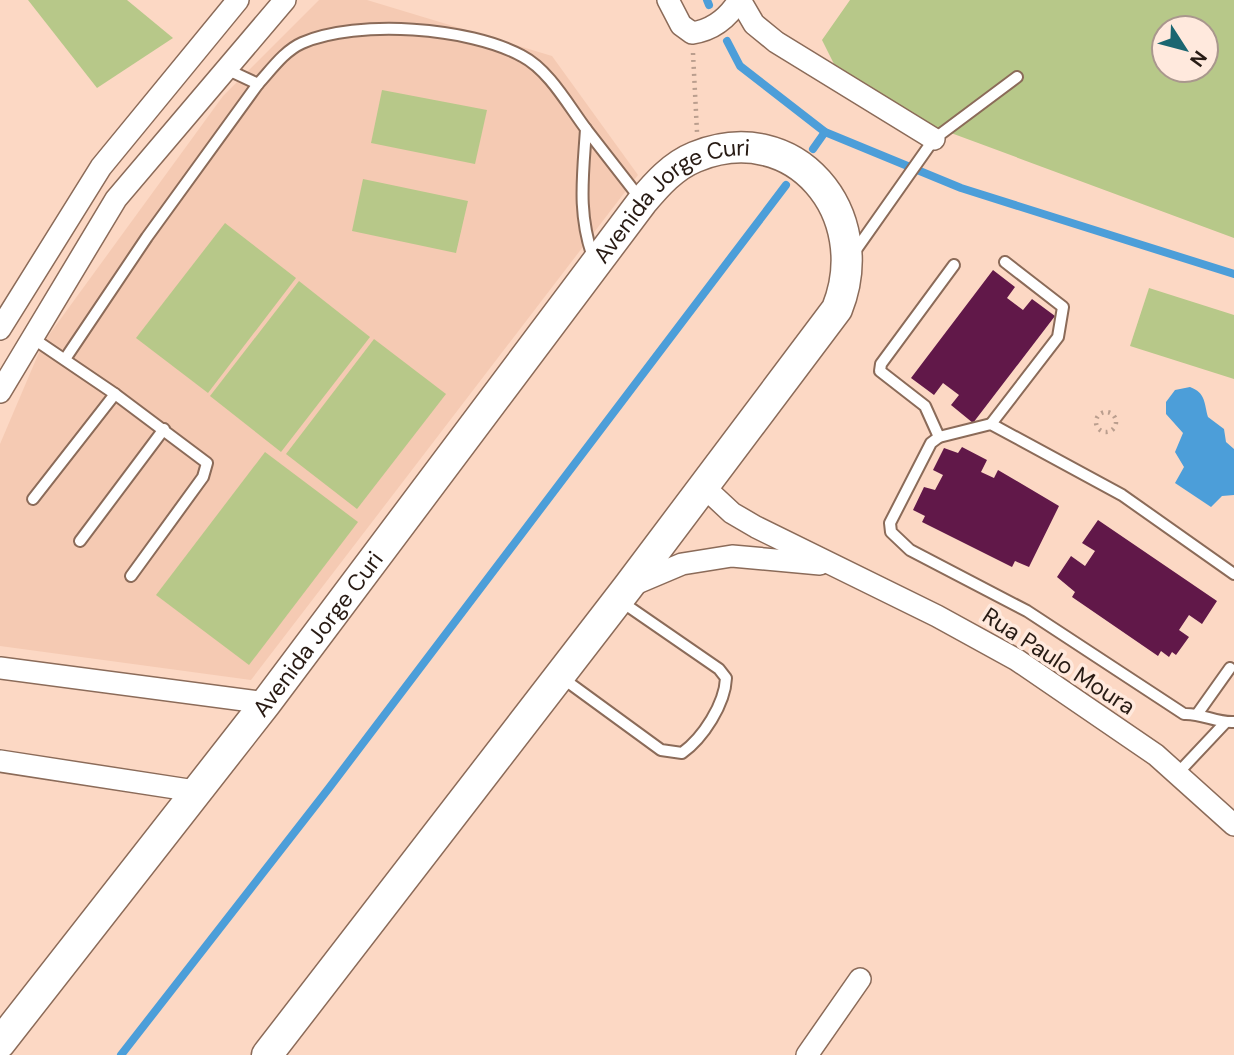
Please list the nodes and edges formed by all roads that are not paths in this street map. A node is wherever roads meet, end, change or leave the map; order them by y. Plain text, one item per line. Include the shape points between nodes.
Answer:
1 (238, 0) edge
2 (285, 0) edge
3 (668, 0) edge
4 (740, 0) edge
5 (224, 68) junction
6 (1017, 77) dead end
7 (258, 83) junction
8 (586, 129) junction
9 (928, 146) junction
10 (642, 202) junction
11 (849, 260) junction
12 (595, 262) junction
13 (1005, 262) dead end
14 (954, 265) dead end
15 (0, 329) edge
16 (30, 337) junction
17 (65, 359) junction
18 (0, 391) edge
19 (115, 394) junction
20 (991, 424) junction
21 (164, 429) junction
22 (939, 437) junction
23 (703, 486) junction
24 (33, 499) dead end
25 (80, 541) dead end
26 (839, 567) junction
27 (1234, 574) edge
28 (131, 576) dead end
29 (623, 593) junction
30 (0, 668) edge
31 (1230, 668) dead end
32 (559, 676) junction
33 (266, 703) junction
34 (1198, 713) junction
35 (1229, 723) edge
36 (0, 761) edge
37 (1177, 774) junction
38 (195, 791) junction
39 (1234, 825) edge
40 (860, 979) dead end
41 (0, 1042) edge
42 (267, 1055) edge
43 (807, 1055) edge

1 - 15 street via 101,167
2 - 5 street
3 - 4 street via 687,29 706,31
4 - 9 street via 754,24 776,42
5 - 7 lane
5 - 16 street via 116,199
6 - 9 lane
7 - 8 lane via 300,44 333,34 390,27 460,36 522,56 541,70
7 - 17 lane
8 - 10 lane
8 - 12 lane via 581,215
9 - 11 lane
10 - 11 street, Avenida Jorge Curi via 663,178 695,157 733,149 770,152 807,172 824,188 844,225
10 - 12 street, Avenida Jorge Curi
11 - 23 street, Avenida Jorge Curi via 837,309
12 - 33 street, Avenida Jorge Curi
13 - 20 lane via 1063,307 1058,337
14 - 22 lane via 880,371 925,406
16 - 17 lane
16 - 18 street
17 - 19 lane
19 - 21 lane
19 - 24 lane
20 - 22 lane
20 - 27 lane via 1122,495
21 - 25 lane
21 - 28 lane via 204,458 206,467
22 - 34 lane via 930,443 890,523 891,532 910,550 1027,611 1184,714
23 - 26 street, Rua Paulo Moura via 755,527
23 - 29 street, Avenida Jorge Curi
26 - 29 street, Rua Paulo Moura via 732,556 682,564
26 - 37 street, Rua Paulo Moura via 1017,660
29 - 32 street, Avenida Jorge Curi
29 - 32 lane via 726,678 723,700 691,746 682,753 661,750
30 - 33 street
31 - 34 lane
32 - 42 street, Avenida Jorge Curi
33 - 38 street, Avenida Jorge Curi
34 - 35 lane
35 - 37 lane
36 - 38 street
37 - 39 street, Rua Paulo Moura
38 - 41 street, Avenida Jorge Curi
40 - 43 street

